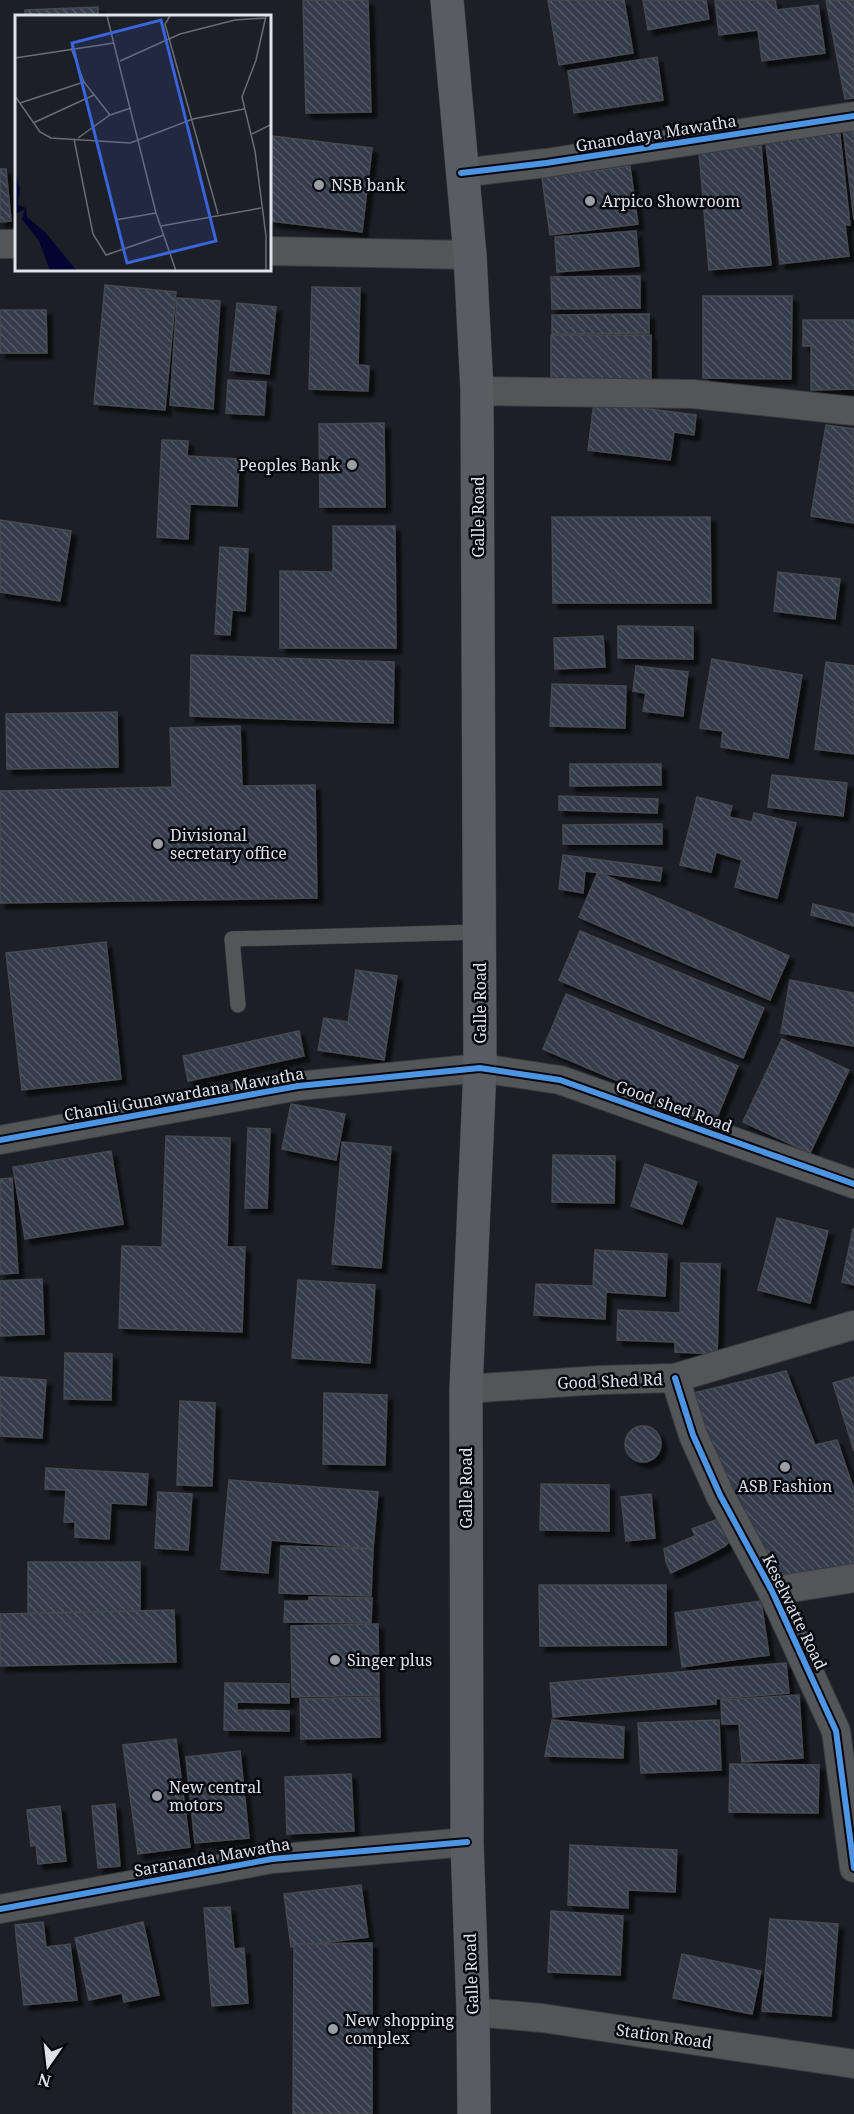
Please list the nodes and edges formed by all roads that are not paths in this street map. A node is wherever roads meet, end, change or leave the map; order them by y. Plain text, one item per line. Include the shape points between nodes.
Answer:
1 (447, 0) edge
2 (854, 116) edge
3 (461, 173) junction
4 (272, 250) edge
5 (470, 255) junction
6 (477, 391) junction
7 (854, 411) edge
8 (480, 932) junction
9 (238, 1005) dead end
10 (480, 1068) junction
11 (0, 1140) edge
12 (854, 1184) edge
13 (854, 1325) edge
14 (675, 1378) junction
15 (466, 1389) junction
16 (854, 1578) edge
17 (772, 1591) junction
18 (845, 1731) edge
19 (467, 1842) junction
20 (854, 1868) edge
21 (0, 1909) edge
22 (473, 2012) junction
23 (854, 2064) edge
24 (474, 2114) edge

1 - 3 highway, Galle Road
2 - 3 street, Gnanodaya Mawatha via 546,164
3 - 5 highway, Galle Road
4 - 5 street
5 - 6 highway, Galle Road
6 - 7 street via 693,394
6 - 8 highway, Galle Road
8 - 9 lane via 232,939
8 - 10 highway, Galle Road
10 - 11 street, Chamli Gunawardana Mawatha via 298,1086
10 - 12 street, Good shed Road via 560,1080
10 - 15 highway, Galle Road
13 - 14 street, Good Shed Rd
14 - 15 street, Good Shed Rd
14 - 17 street, Keselwatte Road via 693,1435 720,1495
15 - 19 highway, Galle Road
16 - 17 street
17 - 18 street, Keselwatte Road
18 - 20 street, Keselwatte Road
19 - 21 street, Sarananda Mawatha via 272,1859
19 - 22 highway, Galle Road
22 - 23 street, Station Road via 543,2018
22 - 24 highway, Galle Road

